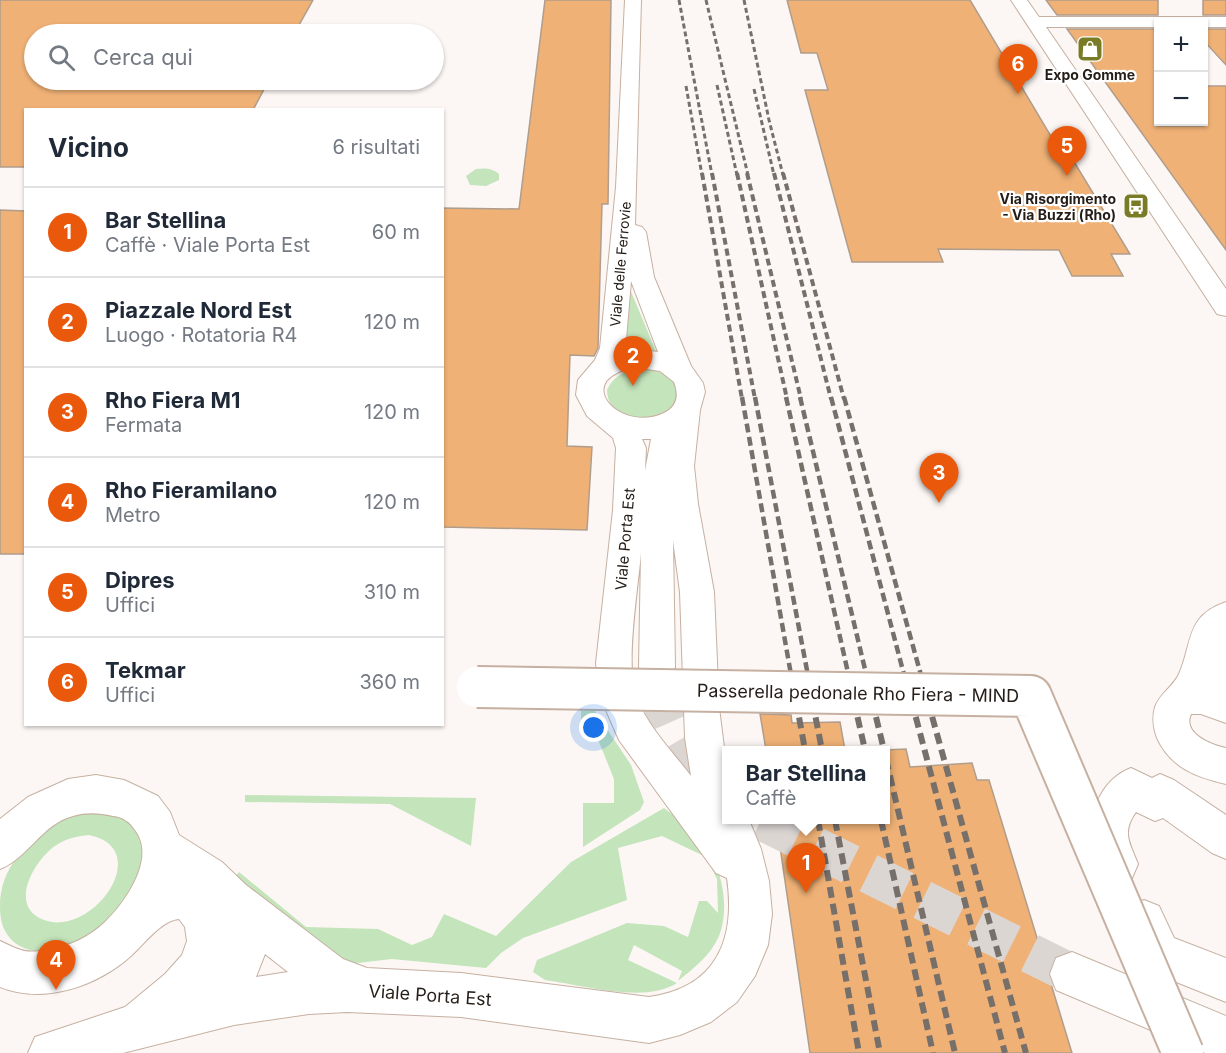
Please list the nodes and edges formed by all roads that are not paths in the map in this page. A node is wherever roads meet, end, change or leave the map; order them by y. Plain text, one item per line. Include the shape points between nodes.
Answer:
1 (633, 0) edge
2 (1019, 0) edge
3 (1034, 22) junction
4 (1226, 22) edge
5 (627, 187) junction
6 (1196, 261) junction
7 (1226, 272) edge
8 (1226, 308) edge
9 (680, 371) junction
10 (598, 372) junction
11 (681, 414) junction
12 (622, 426) junction
13 (657, 492) junction
14 (1226, 616) edge
15 (1226, 637) edge
16 (657, 667) tunnel mouth
17 (1226, 681) edge
18 (477, 687) dead end
19 (1181, 699) junction
20 (1226, 707) edge
21 (1226, 766) edge
22 (722, 809) edge
23 (729, 824) edge
24 (1226, 839) edge
25 (163, 848) junction
26 (0, 849) edge
27 (230, 898) junction
28 (750, 909) junction
29 (128, 931) junction
30 (0, 963) edge
31 (1072, 974) tunnel mouth
32 (1226, 980) edge
33 (374, 989) junction
34 (198, 1011) junction
35 (131, 1028) junction
36 (1226, 1039) edge
37 (51, 1053) edge
38 (1183, 1053) edge

1 - 5 street, Viale delle Ferrovie
2 - 3 street
3 - 4 street
3 - 6 street
5 - 9 street, Viale delle Ferrovie via 642,277
5 - 10 street, Viale delle Ferrovie via 613,348
6 - 7 street
6 - 8 street
9 - 10 street via 659,360 633,358 609,364
9 - 11 street via 691,390 691,400
10 - 12 street via 591,382 592,405 601,416
11 - 12 street via 659,426
11 - 13 street via 665,436
11 - 22 street, Viale Porta Est via 680,475 697,593 707,755 714,792
12 - 13 street via 643,438
12 - 28 street, Viale Porta Est via 631,448 614,663 619,703 632,728 727,852
13 - 16 street
14 - 19 street via 1209,630 1197,677
15 - 17 street
18 - 38 street, Passerella pedonale Rho Fiera - MIND, bridge via 1031,696
19 - 20 street via 1202,697
19 - 21 street via 1171,708 1169,717 1176,739 1195,757
23 - 28 street, Viale Porta Est via 744,858
24 - 32 street via 1160,793 1155,802 1131,786 1112,812 1106,836 1159,954
25 - 26 street via 152,815 138,803 116,795 91,794 64,800 37,814
25 - 27 street
25 - 29 street via 157,884
27 - 33 street via 333,978
27 - 34 street via 244,931 243,957 226,991
28 - 33 street, Viale Porta Est via 746,944 728,978 697,1005 666,1019
29 - 30 street via 99,954 68,969 35,975 7,969
29 - 35 street via 149,910 170,899 188,901 197,908 209,931 207,952 198,969 163,1006
31 - 36 street
33 - 34 street, Viale Porta Est via 312,991
34 - 35 street, Viale Porta Est
35 - 37 street, Viale Porta Est

